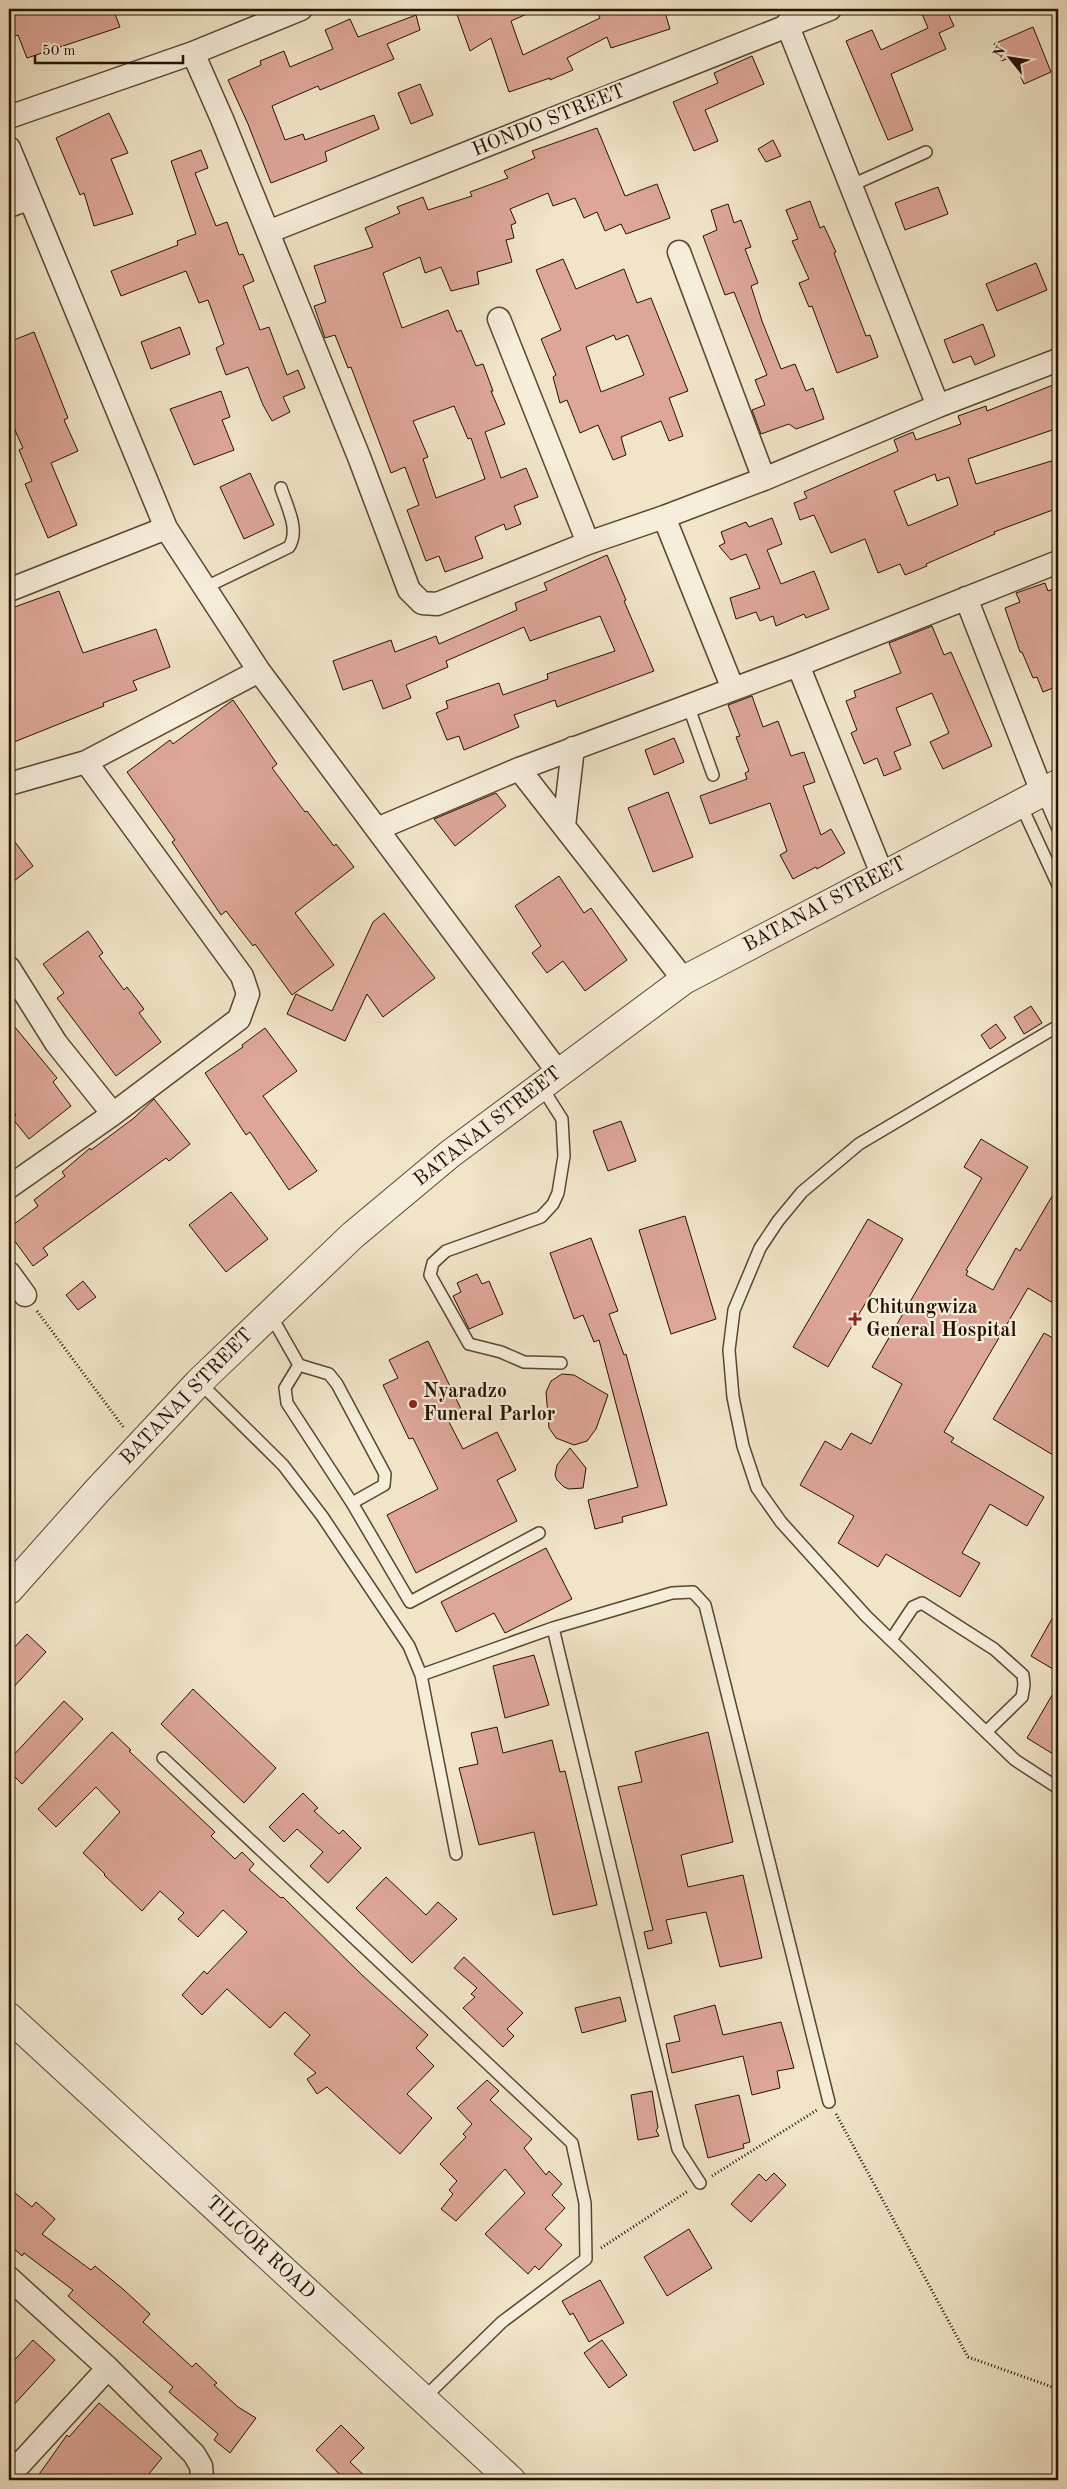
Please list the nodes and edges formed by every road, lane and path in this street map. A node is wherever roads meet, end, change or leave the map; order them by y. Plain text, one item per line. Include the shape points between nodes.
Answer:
1 (301, 9) edge
2 (830, 9) edge
3 (787, 24) junction
4 (193, 53) junction
5 (9, 118) edge
6 (9, 148) edge
7 (926, 152) dead end
8 (852, 185) junction
9 (18, 202) edge
10 (268, 232) junction
11 (679, 252) dead end
12 (499, 319) dead end
13 (1058, 360) edge
14 (938, 406) junction
15 (764, 479) junction
16 (281, 488) dead end
17 (664, 517) junction
18 (166, 528) junction
19 (588, 543) junction
20 (1058, 562) edge
21 (204, 588) junction
22 (9, 590) edge
23 (966, 598) junction
24 (798, 665) junction
25 (259, 671) junction
26 (733, 689) junction
27 (688, 706) junction
28 (573, 748) junction
29 (86, 762) junction
30 (519, 769) junction
31 (713, 775) dead end
32 (9, 784) edge
33 (1040, 793) edge
34 (564, 826) junction
35 (377, 829) junction
36 (1058, 829) edge
37 (882, 874) junction
38 (1058, 885) edge
39 (9, 968) edge
40 (684, 980) junction
41 (1058, 1026) edge
42 (549, 1079) junction
43 (113, 1114) junction
44 (9, 1187) edge
45 (9, 1273) edge
46 (25, 1295) joint
47 (269, 1313) junction
48 (561, 1363) dead end
49 (299, 1365) junction
50 (199, 1382) junction
51 (138, 1446) junction
52 (352, 1503) junction
53 (539, 1533) dead end
54 (9, 1590) edge
55 (553, 1628) junction
56 (891, 1640) junction
57 (421, 1675) junction
58 (986, 1732) junction
59 (163, 1758) dead end
60 (1058, 1788) edge
61 (456, 1854) dead end
62 (9, 2017) edge
63 (830, 2102) joint
64 (700, 2183) dead end
65 (9, 2278) edge
66 (108, 2368) junction
67 (1058, 2389) edge
68 (423, 2399) junction
69 (9, 2476) edge
70 (200, 2480) edge
71 (510, 2480) edge

1 - 4 street
2 - 3 street, HONDO STREET
3 - 8 street
3 - 10 street, HONDO STREET
4 - 5 street
4 - 10 street
6 - 9 street
7 - 8 lane
8 - 14 street
9 - 18 street
10 - 19 street via 412,595 422,603 437,604
11 - 15 street
12 - 19 street
13 - 14 street
14 - 15 street
15 - 17 street
16 - 21 lane via 294,528 294,539 289,547
17 - 19 street
17 - 26 street
18 - 21 street
18 - 22 street
20 - 23 street
21 - 25 street
23 - 24 street
23 - 33 street
24 - 26 street
24 - 37 street
25 - 29 street
25 - 35 street
26 - 27 street
27 - 28 street
27 - 31 lane
28 - 30 street
28 - 34 street
29 - 32 street
29 - 43 street via 242,976 248,994 239,1020
30 - 34 street
30 - 35 street
33 - 36 lane
33 - 37 street, BATANAI STREET
33 - 38 lane
34 - 40 street
35 - 42 street
37 - 40 street, BATANAI STREET
39 - 43 street via 56,1043
40 - 42 street, BATANAI STREET
41 - 56 lane via 859,1144 827,1170 778,1220 760,1248 734,1310 730,1350 733,1396 743,1446 757,1488 781,1522
42 - 47 street, BATANAI STREET via 450,1154 353,1235
42 - 48 lane via 562,1119 564,1156 553,1204 541,1217 446,1251 433,1263 430,1275 469,1344 502,1352 524,1362
43 - 44 street
45 - 46 street
46 - 51 path
47 - 49 lane
47 - 50 street, BATANAI STREET
49 - 52 lane via 285,1388 287,1403
49 - 52 lane via 329,1374 337,1384 385,1474 384,1485
50 - 51 street, BATANAI STREET
50 - 57 lane via 283,1465 322,1516 409,1646
51 - 54 street, BATANAI STREET
52 - 53 lane via 410,1602
55 - 57 lane
55 - 63 lane via 672,1593 693,1592 706,1605
55 - 64 lane via 678,2148
56 - 58 lane
56 - 58 lane via 913,1607 922,1603 994,1649 1023,1675 1022,1697
57 - 61 lane
58 - 60 lane via 1015,1760
59 - 68 lane via 572,2143 585,2203 586,2259 502,2322
62 - 68 street, TILCOR ROAD
63 - 67 path via 968,2357
65 - 66 street
66 - 69 street
66 - 70 street via 194,2454 201,2466
68 - 71 street, TILCOR ROAD

